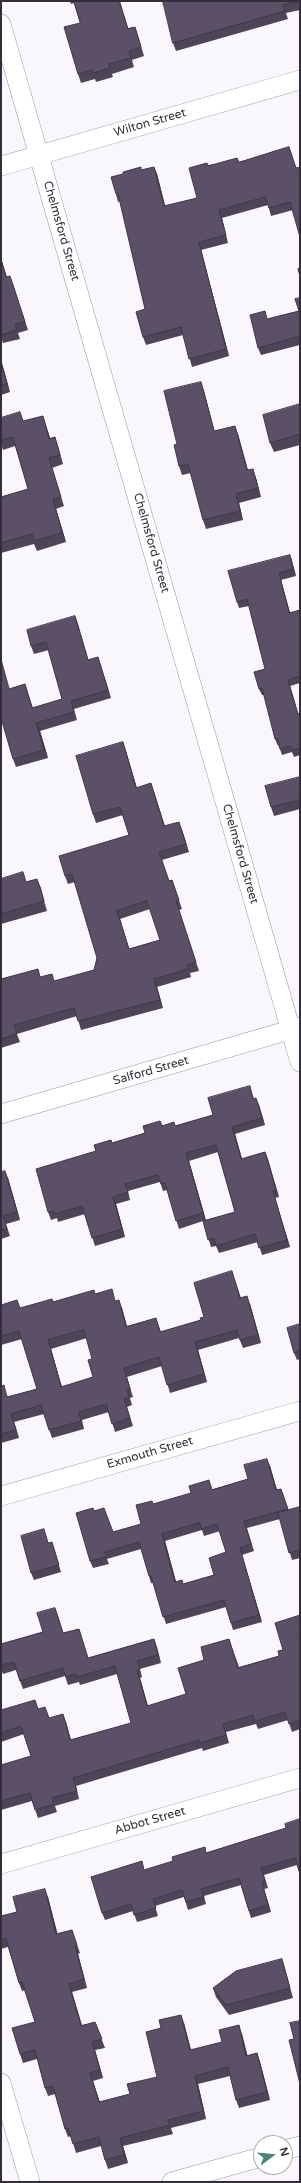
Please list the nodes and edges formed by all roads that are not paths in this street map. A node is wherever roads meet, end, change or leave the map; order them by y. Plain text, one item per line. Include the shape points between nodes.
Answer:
1 (1, 24) edge
2 (300, 80) edge
3 (39, 155) junction
4 (1, 166) edge
5 (295, 1028) edge
6 (300, 1062) edge
7 (1, 1114) edge
8 (300, 1411) edge
9 (1, 1496) edge
10 (300, 1778) edge
11 (1, 1864) edge
12 (1, 2083) edge
13 (253, 2159) edge
14 (30, 2182) edge
15 (172, 2182) edge

1 - 3 street, Chelmsford Street
2 - 3 street, Wilton Street
3 - 4 street, Wilton Street
3 - 5 street, Chelmsford Street
5 - 6 street, Chelmsford Street
5 - 7 street, Salford Street
8 - 9 street, Exmouth Street
10 - 11 street, Abbot Street
12 - 14 street
13 - 15 street

